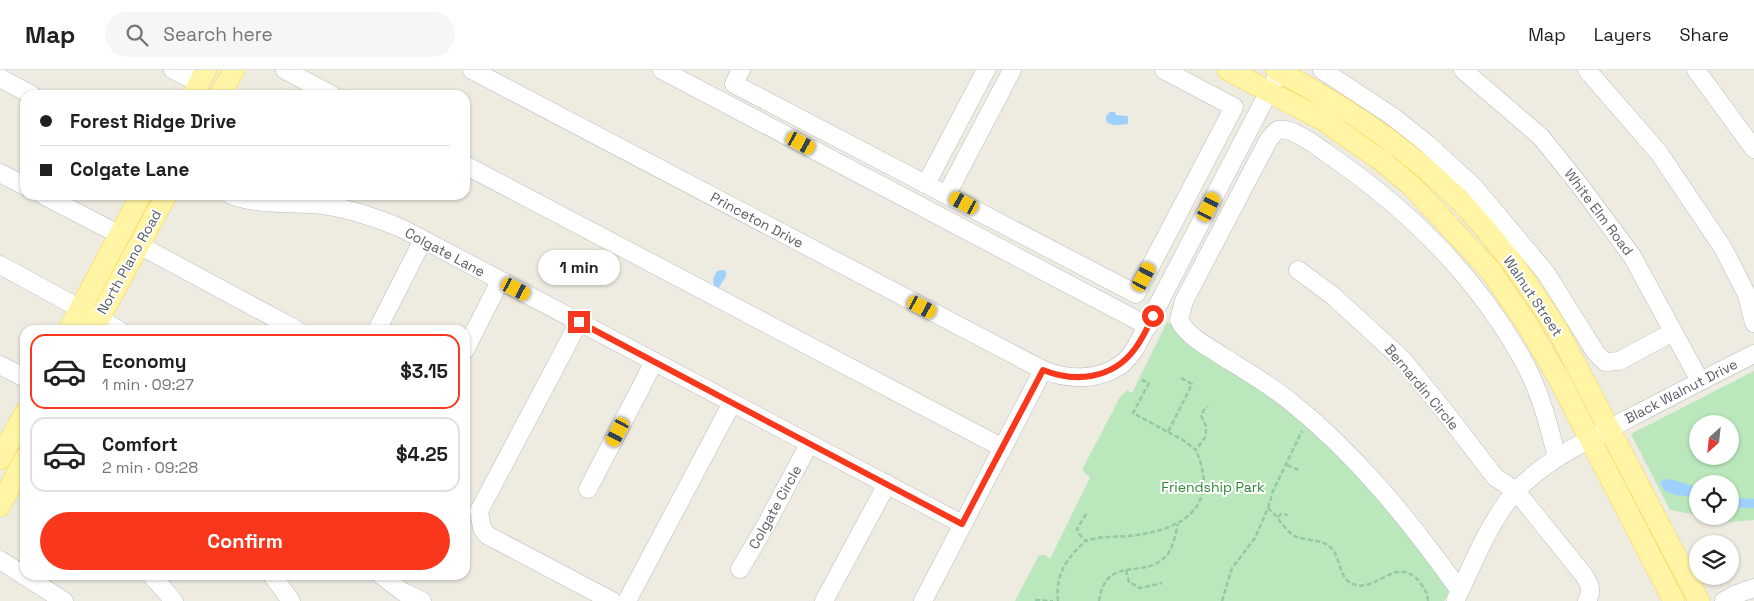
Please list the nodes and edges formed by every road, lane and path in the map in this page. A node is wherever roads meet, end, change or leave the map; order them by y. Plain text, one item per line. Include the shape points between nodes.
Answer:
1 (173, 70) edge
2 (234, 70) edge
3 (285, 70) edge
4 (472, 70) edge
5 (662, 70) edge
6 (741, 70) edge
7 (986, 70) edge
8 (1012, 70) edge
9 (1164, 70) edge
10 (1228, 70) edge
11 (1278, 70) edge
12 (1322, 70) edge
13 (1463, 70) edge
14 (1586, 70) edge
15 (1696, 70) edge
16 (0, 78) edge
17 (200, 83) edge
18 (23, 90) edge
19 (223, 90) edge
20 (323, 90) edge
21 (1269, 92) junction
22 (1754, 149) edge
23 (470, 168) edge
24 (0, 173) edge
25 (20, 183) edge
26 (926, 184) junction
27 (947, 194) junction
28 (53, 200) edge
29 (138, 200) edge
30 (163, 200) edge
31 (246, 200) edge
32 (120, 235) junction
33 (423, 240) junction
34 (139, 245) junction
35 (0, 265) edge
36 (1298, 270) dead end
37 (500, 281) junction
38 (1136, 294) junction
39 (1158, 306) junction
40 (91, 319) edge
41 (579, 322) junction
42 (1754, 323) edge
43 (79, 325) edge
44 (106, 325) edge
45 (288, 325) edge
46 (380, 325) edge
47 (1148, 326) junction
48 (1673, 332) junction
49 (470, 340) edge
50 (1754, 354) edge
51 (654, 362) junction
52 (0, 365) edge
53 (1043, 370) junction
54 (20, 375) edge
55 (1181, 378) dead end
56 (1142, 380) dead end
57 (1700, 381) junction
58 (732, 403) junction
59 (1208, 406) dead end
60 (1312, 420) junction
61 (20, 422) edge
62 (1168, 432) junction
63 (1600, 434) junction
64 (809, 444) junction
65 (1003, 448) junction
66 (1196, 450) junction
67 (1557, 458) junction
68 (0, 459) edge
69 (1286, 465) junction
70 (17, 469) edge
71 (1299, 470) dead end
72 (887, 484) junction
73 (588, 489) dead end
74 (1516, 491) junction
75 (0, 506) edge
76 (1268, 508) junction
77 (1086, 514) dead end
78 (1288, 515) dead end
79 (1278, 516) junction
80 (962, 524) junction
81 (1178, 524) junction
82 (1086, 541) junction
83 (0, 560) edge
84 (740, 569) dead end
85 (1126, 570) junction
86 (20, 573) edge
87 (31, 580) edge
88 (155, 580) edge
89 (276, 580) edge
90 (388, 580) edge
91 (1162, 583) dead end
92 (1754, 588) edge
93 (1457, 596) edge
94 (1035, 600) edge
95 (64, 601) edge
96 (174, 601) edge
97 (292, 601) edge
98 (422, 601) edge
99 (612, 601) edge
100 (627, 601) edge
101 (824, 601) edge
102 (923, 601) edge
103 (1053, 601) edge
104 (1058, 601) edge
105 (1099, 601) edge
106 (1222, 601) edge
107 (1428, 601) edge
108 (1586, 601) edge
109 (1674, 601) edge
110 (1699, 601) edge
111 (1724, 601) edge

1 - 17 street
2 - 19 main road
3 - 20 street
4 - 53 street, Princeton Drive
5 - 47 street
6 - 26 street via 734,84
7 - 26 street
8 - 27 street
9 - 38 street via 1234,107
10 - 21 main road, Walnut Street
11 - 21 street, Princeton Drive
11 - 63 main road, Walnut Street via 1370,126 1435,176 1461,202 1506,255 1557,329
12 - 48 street via 1392,116 1474,187 1546,273 1596,353 1606,362 1619,361
13 - 48 street, White Elm Road via 1540,137 1581,187 1632,256
14 - 42 street via 1659,153 1722,248 1747,295
15 - 22 street
16 - 18 street
21 - 39 street, Princeton Drive
21 - 63 main road, Walnut Street via 1323,120 1374,155 1412,186 1448,223 1491,271 1528,324 1558,377
23 - 65 street
24 - 25 street
26 - 27 street
27 - 38 street
28 - 32 street
29 - 32 main road, North Plano Road
30 - 34 main road, North Plano Road
31 - 33 street, Colgate Lane via 322,205 352,211 377,218
32 - 40 main road, North Plano Road
33 - 37 street, Colgate Lane
33 - 46 street
34 - 40 main road, North Plano Road
34 - 45 street
35 - 40 street
36 - 74 street, Bernardin Circle via 1332,294 1403,360 1495,477
37 - 41 street, Colgate Lane
37 - 49 street
38 - 39 street
39 - 47 street, Princeton Drive
40 - 43 main road, North Plano Road
40 - 44 street
41 - 51 street, Colgate Lane
41 - 99 street via 479,512 487,535
47 - 53 street, Princeton Drive via 1122,364 1105,373 1068,377
48 - 57 street, White Elm Road
50 - 57 street, Black Walnut Drive
51 - 58 street, Colgate Lane
51 - 73 street
52 - 54 street
53 - 65 street
55 - 62 path via 1192,384
56 - 62 path via 1149,384 1132,412
57 - 63 street, Black Walnut Drive
58 - 64 street, Colgate Lane
58 - 100 street
59 - 66 path via 1201,415 1206,436
60 - 67 street via 1292,402 1189,333 1179,320 1184,301 1268,141 1284,129 1359,175 1416,224 1466,278 1524,362 1540,395
60 - 69 path via 1302,431
60 - 93 street via 1362,467 1406,520
61 - 68 main road
62 - 66 path
63 - 67 street, Black Walnut Drive
63 - 109 main road, Walnut Street
63 - 110 main road, Walnut Street
64 - 72 street, Colgate Lane
64 - 84 street, Colgate Circle
65 - 80 street
66 - 81 path via 1204,476 1202,495 1198,504
67 - 74 street, Black Walnut Drive
69 - 71 path
69 - 76 path
70 - 75 main road
72 - 80 street, Colgate Lane
72 - 101 street
74 - 93 street, Black Walnut Drive via 1495,520
74 - 108 street, Bernardin Circle via 1583,574 1590,586
76 - 79 path
76 - 106 path via 1255,538 1232,568
77 - 82 path via 1077,529
78 - 79 path
79 - 107 path via 1295,537 1320,541 1331,547 1343,576 1350,583 1358,586 1401,571 1415,578 1428,594
80 - 102 street
81 - 82 path via 1130,536
81 - 85 path via 1167,556 1159,562
82 - 104 path via 1063,566 1057,587
83 - 86 street
85 - 91 path via 1129,582 1140,588
85 - 105 path via 1105,581
87 - 95 street
88 - 96 street
89 - 97 street
90 - 98 street
92 - 111 street
94 - 103 path

